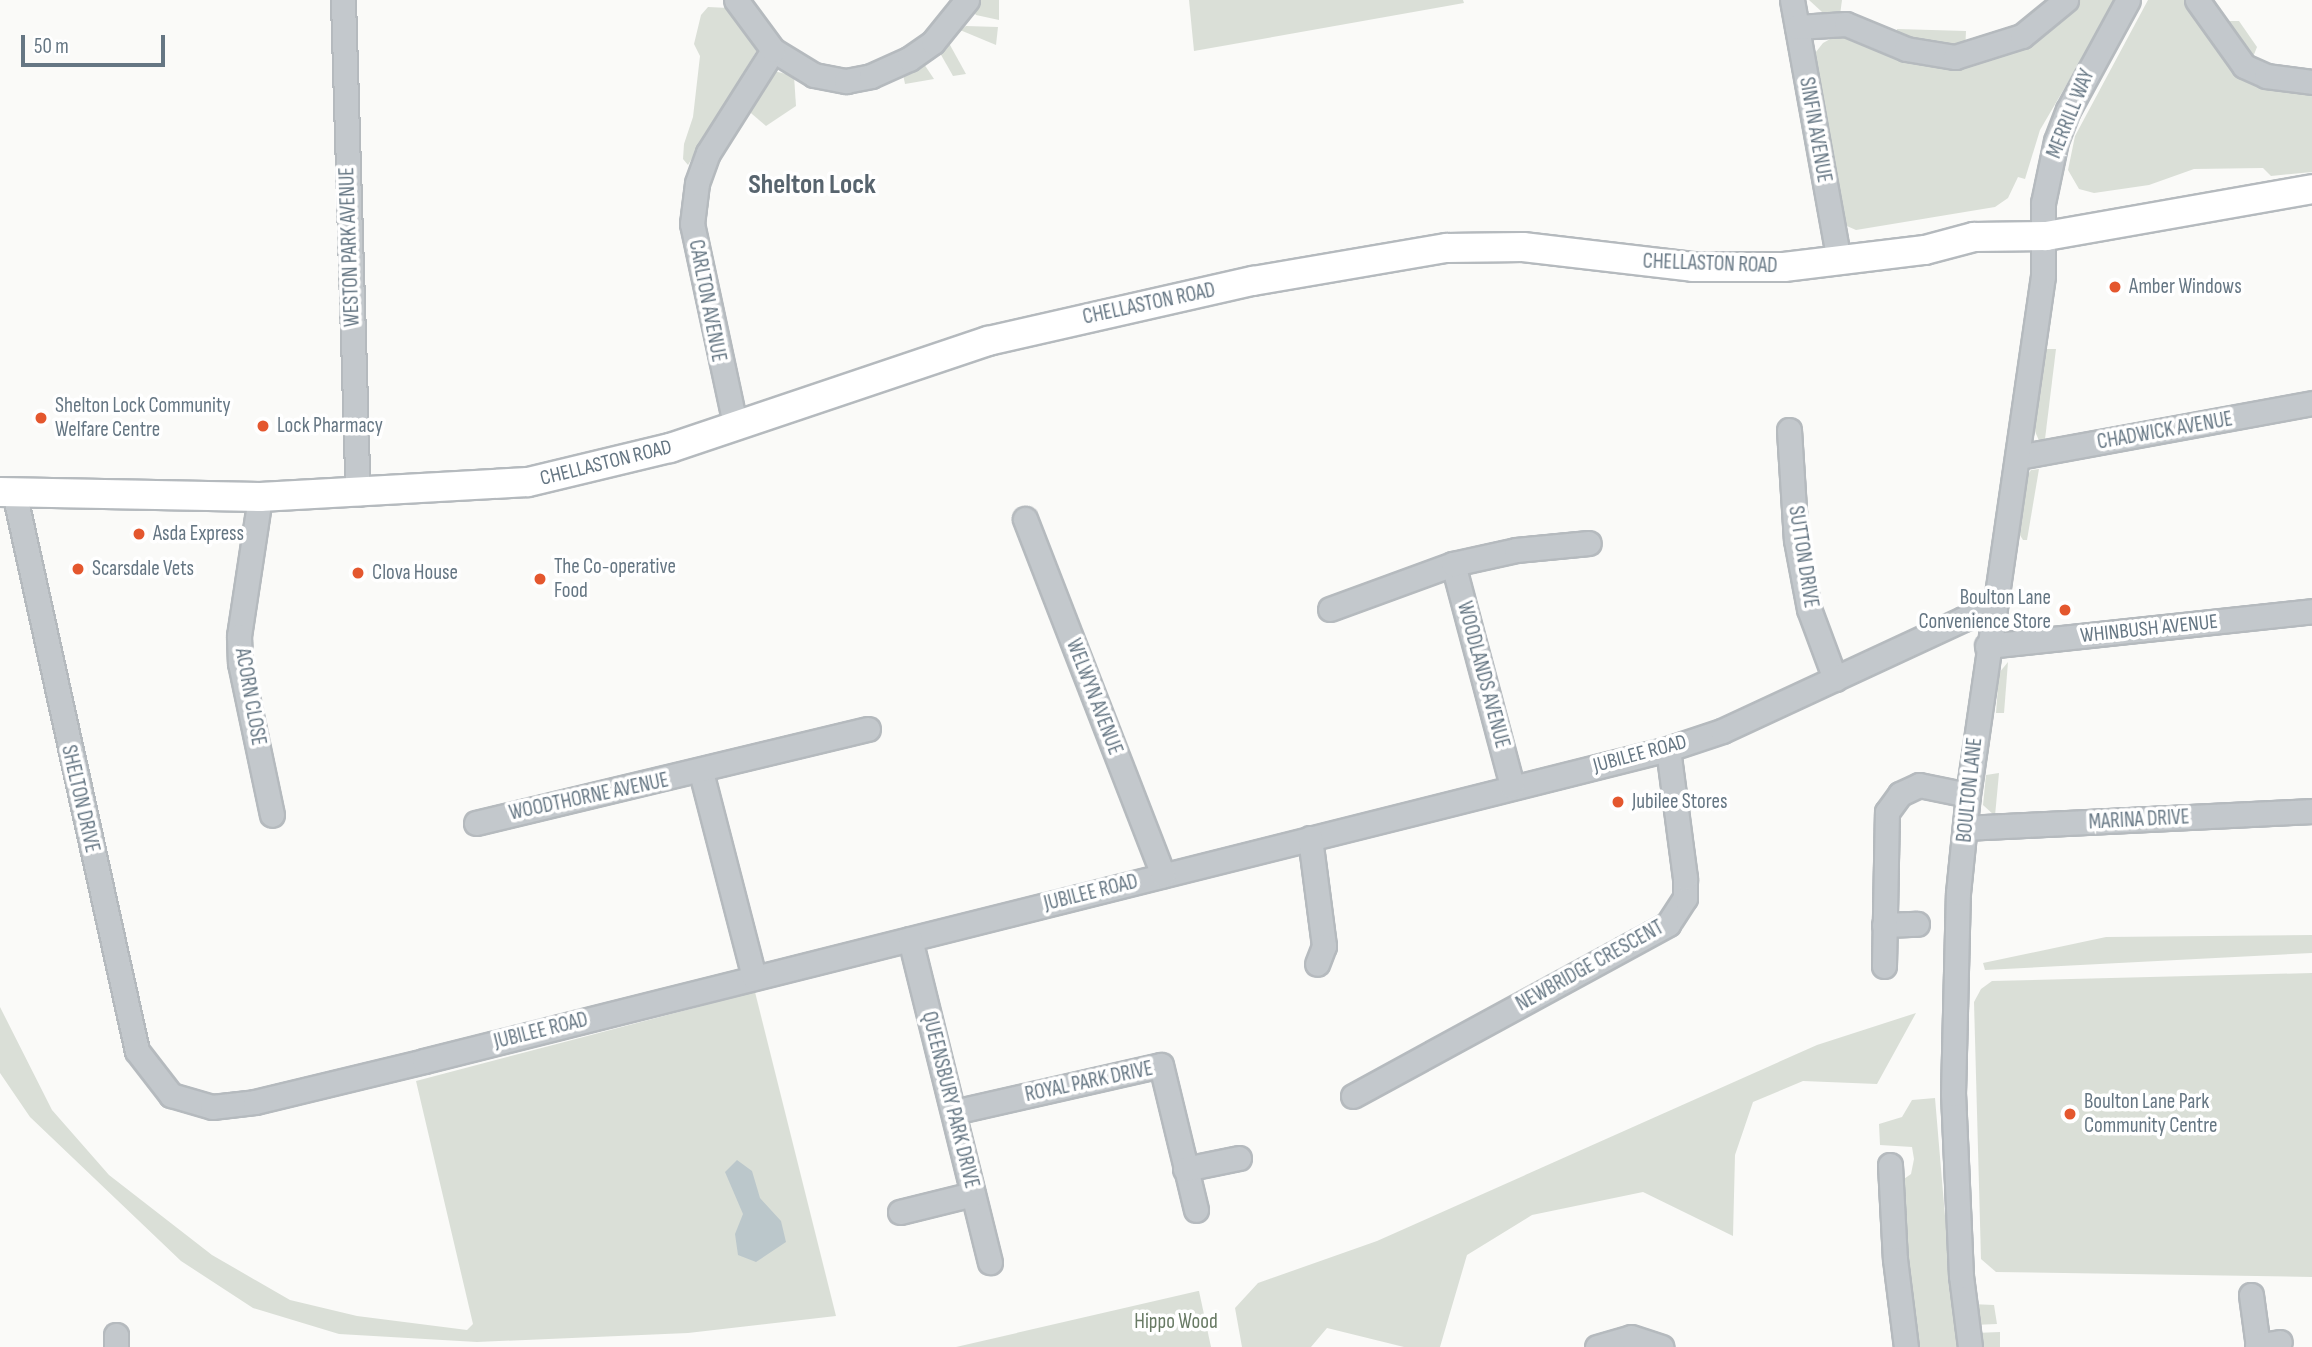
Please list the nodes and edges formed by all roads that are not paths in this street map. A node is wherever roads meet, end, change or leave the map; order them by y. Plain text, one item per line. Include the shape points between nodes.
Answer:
1 (343, 0) edge
2 (736, 0) edge
3 (967, 0) edge
4 (1792, 0) edge
5 (2066, 0) edge
6 (2128, 0) edge
7 (2199, 3) edge
8 (1797, 27) junction
9 (773, 50) junction
10 (2312, 82) edge
11 (2312, 190) edge
12 (2046, 236) junction
13 (1839, 261) junction
14 (2312, 403) edge
15 (735, 424) junction
16 (1790, 430) dead end
17 (2018, 457) junction
18 (7, 492) edge
19 (358, 494) junction
20 (260, 496) junction
21 (1025, 519) dead end
22 (1589, 543) dead end
23 (1453, 564) junction
24 (1330, 610) dead end
25 (1992, 611) junction
26 (2312, 611) edge
27 (1987, 646) junction
28 (1835, 679) junction
29 (869, 729) dead end
30 (1668, 749) junction
31 (701, 772) junction
32 (1512, 786) junction
33 (1968, 795) junction
34 (2312, 811) edge
35 (272, 815) dead end
36 (476, 823) dead end
37 (1965, 828) junction
38 (1310, 838) junction
39 (1163, 875) junction
40 (1917, 924) dead end
41 (1884, 925) junction
42 (910, 939) junction
43 (1317, 964) dead end
44 (1884, 966) dead end
45 (754, 977) junction
46 (171, 1095) joint
47 (1353, 1096) dead end
48 (954, 1112) junction
49 (1239, 1158) dead end
50 (1890, 1165) dead end
51 (1185, 1169) junction
52 (973, 1194) junction
53 (1196, 1210) dead end
54 (900, 1212) dead end
55 (990, 1262) dead end
56 (2251, 1295) dead end
57 (2265, 1345) edge
58 (1597, 1347) edge
59 (1661, 1347) edge
60 (1906, 1347) edge
61 (1970, 1347) edge

1 - 19 street, WESTON PARK AVENUE
2 - 9 street
3 - 9 street via 933,41 909,59 871,76 846,81 814,75
4 - 8 street, SINFIN AVENUE
5 - 8 street via 2022,36 1955,57 1906,48 1846,24
6 - 12 street, MERRILL WAY via 2090,66 2056,141 2043,203
7 - 10 street via 2244,66 2266,76
8 - 13 street, SINFIN AVENUE
9 - 15 street, CARLTON AVENUE via 708,153 697,183 692,224
11 - 12 main road, CHELLASTON ROAD
12 - 13 main road, CHELLASTON ROAD via 1974,237 1925,250
12 - 17 street, BOULTON LANE
13 - 15 main road, CHELLASTON ROAD via 1784,267 1705,267 1523,247 1447,248 1253,281 1037,329 901,367
14 - 17 street, CHADWICK AVENUE
15 - 19 main road, CHELLASTON ROAD via 670,448 556,478
16 - 28 street, SUTTON DRIVE via 1796,540 1804,586
17 - 25 street, BOULTON LANE
18 - 20 main road, CHELLASTON ROAD
18 - 46 street, SHELTON DRIVE via 131,1033 147,1069
19 - 20 main road, CHELLASTON ROAD
20 - 35 street, ACORN CLOSE via 239,636 240,663
21 - 39 street, WELWYN AVENUE
22 - 23 street via 1516,550
23 - 24 street
23 - 32 street, WOODLANDS AVENUE
25 - 27 street, BOULTON LANE
25 - 28 street, JUBILEE ROAD via 1963,619
26 - 27 street, WHINBUSH AVENUE
27 - 33 street, BOULTON LANE
28 - 30 street, JUBILEE ROAD via 1722,731
29 - 31 street, WOODTHORNE AVENUE
30 - 32 street, JUBILEE ROAD
30 - 47 street, NEWBRIDGE CRESCENT via 1685,878 1685,898 1668,924
31 - 36 street, WOODTHORNE AVENUE
31 - 45 street
32 - 38 street, JUBILEE ROAD
33 - 37 street, BOULTON LANE
33 - 41 street via 1919,785 1900,794 1891,806 1884,821
34 - 37 street, MARINA DRIVE
37 - 61 street, BOULTON LANE via 1956,935 1954,1094 1961,1286
38 - 39 street, JUBILEE ROAD
38 - 43 street via 1324,946
39 - 42 street, JUBILEE ROAD
40 - 41 street
41 - 44 street
42 - 45 street, JUBILEE ROAD
42 - 48 street, QUEENSBURY PARK DRIVE
45 - 46 street, JUBILEE ROAD via 256,1102 212,1107
48 - 51 street, ROYAL PARK DRIVE via 1161,1065
48 - 52 street, QUEENSBURY PARK DRIVE
49 - 51 street
50 - 60 street
51 - 53 street, ROYAL PARK DRIVE
52 - 54 street
52 - 55 street, QUEENSBURY PARK DRIVE
56 - 57 street
58 - 59 street via 1631,1337

